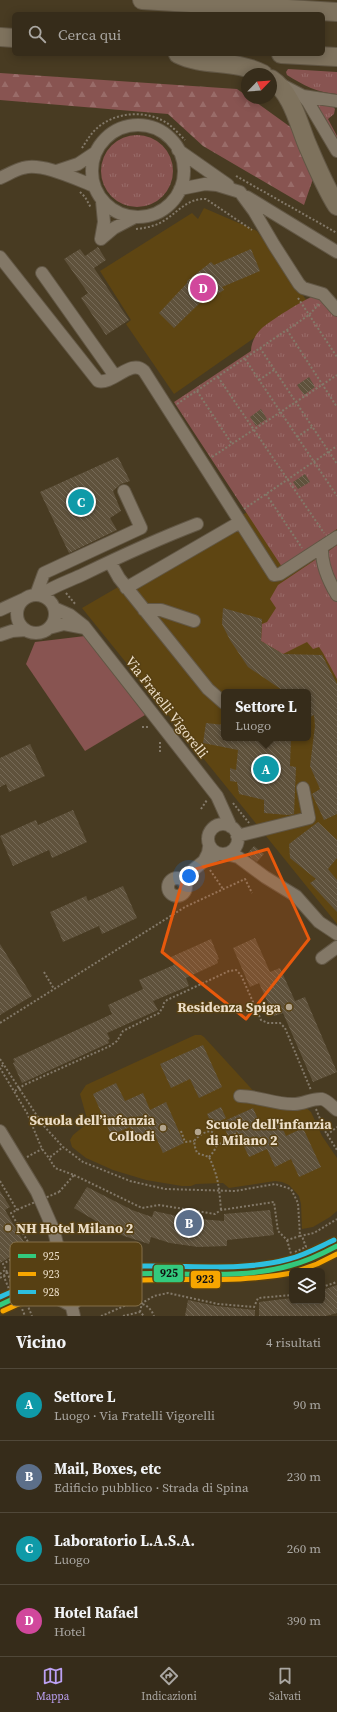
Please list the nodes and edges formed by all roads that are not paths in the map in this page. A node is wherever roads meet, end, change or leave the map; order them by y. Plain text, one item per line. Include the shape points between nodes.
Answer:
1 (142, 0) edge
2 (337, 12) edge
3 (0, 37) edge
4 (12, 38) edge
5 (182, 56) edge
6 (318, 56) edge
7 (337, 57) edge
8 (248, 68) edge
9 (277, 82) edge
10 (277, 85) edge
11 (303, 96) junction
12 (336, 102) edge
13 (178, 150) junction
14 (337, 151) edge
15 (96, 152) junction
16 (57, 171) junction
17 (0, 178) edge
18 (94, 186) junction
19 (180, 189) junction
20 (240, 192) junction
21 (102, 201) junction
22 (337, 206) edge
23 (135, 217) junction
24 (109, 225) junction
25 (101, 239) dead end
26 (337, 252) edge
27 (0, 257) edge
28 (42, 272) dead end
29 (337, 310) edge
30 (115, 376) junction
31 (124, 491) dead end
32 (243, 519) junction
33 (197, 524) dead end
34 (334, 534) edge
35 (322, 547) junction
36 (110, 562) junction
37 (71, 585) junction
38 (126, 588) junction
39 (38, 595) junction
40 (337, 595) edge
41 (24, 599) junction
42 (52, 606) junction
43 (0, 610) edge
44 (144, 610) junction
45 (194, 621) dead end
46 (49, 628) junction
47 (87, 628) junction
48 (26, 630) junction
49 (0, 635) edge
50 (221, 701) edge
51 (303, 788) dead end
52 (225, 802) junction
53 (215, 826) junction
54 (235, 836) junction
55 (218, 852) junction
56 (243, 860) junction
57 (182, 879) dead end
58 (337, 934) edge
59 (337, 948) edge
60 (322, 958) dead end
61 (240, 1096) dead end
62 (337, 1110) edge
63 (0, 1131) edge
64 (57, 1242) edge
65 (337, 1246) edge
66 (142, 1273) edge
67 (10, 1301) edge
68 (0, 1305) edge

1 - 2 highway
3 - 4 highway
5 - 8 highway
6 - 7 highway
9 - 11 street
10 - 22 highway via 289,101
11 - 12 street
11 - 14 street
13 - 15 street via 172,140 163,133 136,125 114,131
13 - 19 street via 184,166
13 - 20 street
15 - 16 street via 78,164
15 - 18 street via 91,169
16 - 17 street via 27,167
16 - 18 street
18 - 21 street
19 - 20 street via 205,184
19 - 23 street via 171,203 162,210 149,216
20 - 26 street
20 - 29 street via 299,284 303,288 319,292
21 - 23 street via 116,212
21 - 24 street
23 - 24 street
24 - 25 street
27 - 30 street via 95,378 102,382
28 - 30 street
30 - 32 street via 130,368 141,368
31 - 39 street via 141,528 44,573
32 - 35 street via 276,576
32 - 38 street
33 - 36 street
34 - 35 street
35 - 40 street via 323,563
36 - 37 street
36 - 38 street
37 - 39 street via 52,588
37 - 42 street via 60,590
38 - 44 street
39 - 41 street
39 - 42 street via 46,598
41 - 43 street
41 - 48 street via 17,613 19,623
42 - 46 street via 54,618
42 - 47 street, Via Fratelli Vigorelli via 75,618
44 - 45 street via 161,610
44 - 50 street via 208,690
46 - 47 street via 64,624
46 - 48 street via 35,633
47 - 52 street, Via Fratelli Vigorelli via 217,796
48 - 49 street
51 - 54 street via 309,818
52 - 53 street via 220,820
52 - 54 street, Via Fratelli Vigorelli
53 - 54 street via 225,824
53 - 55 street via 208,835
54 - 55 street via 233,851
54 - 56 street, Via Fratelli Vigorelli
55 - 56 street via 234,855
55 - 57 street via 208,853 204,861
56 - 58 street via 296,896 322,924
59 - 60 street
61 - 62 street via 295,1104 324,1099
63 - 64 street via 37,1192
65 - 66 street via 296,1265 252,1274
67 - 68 street

